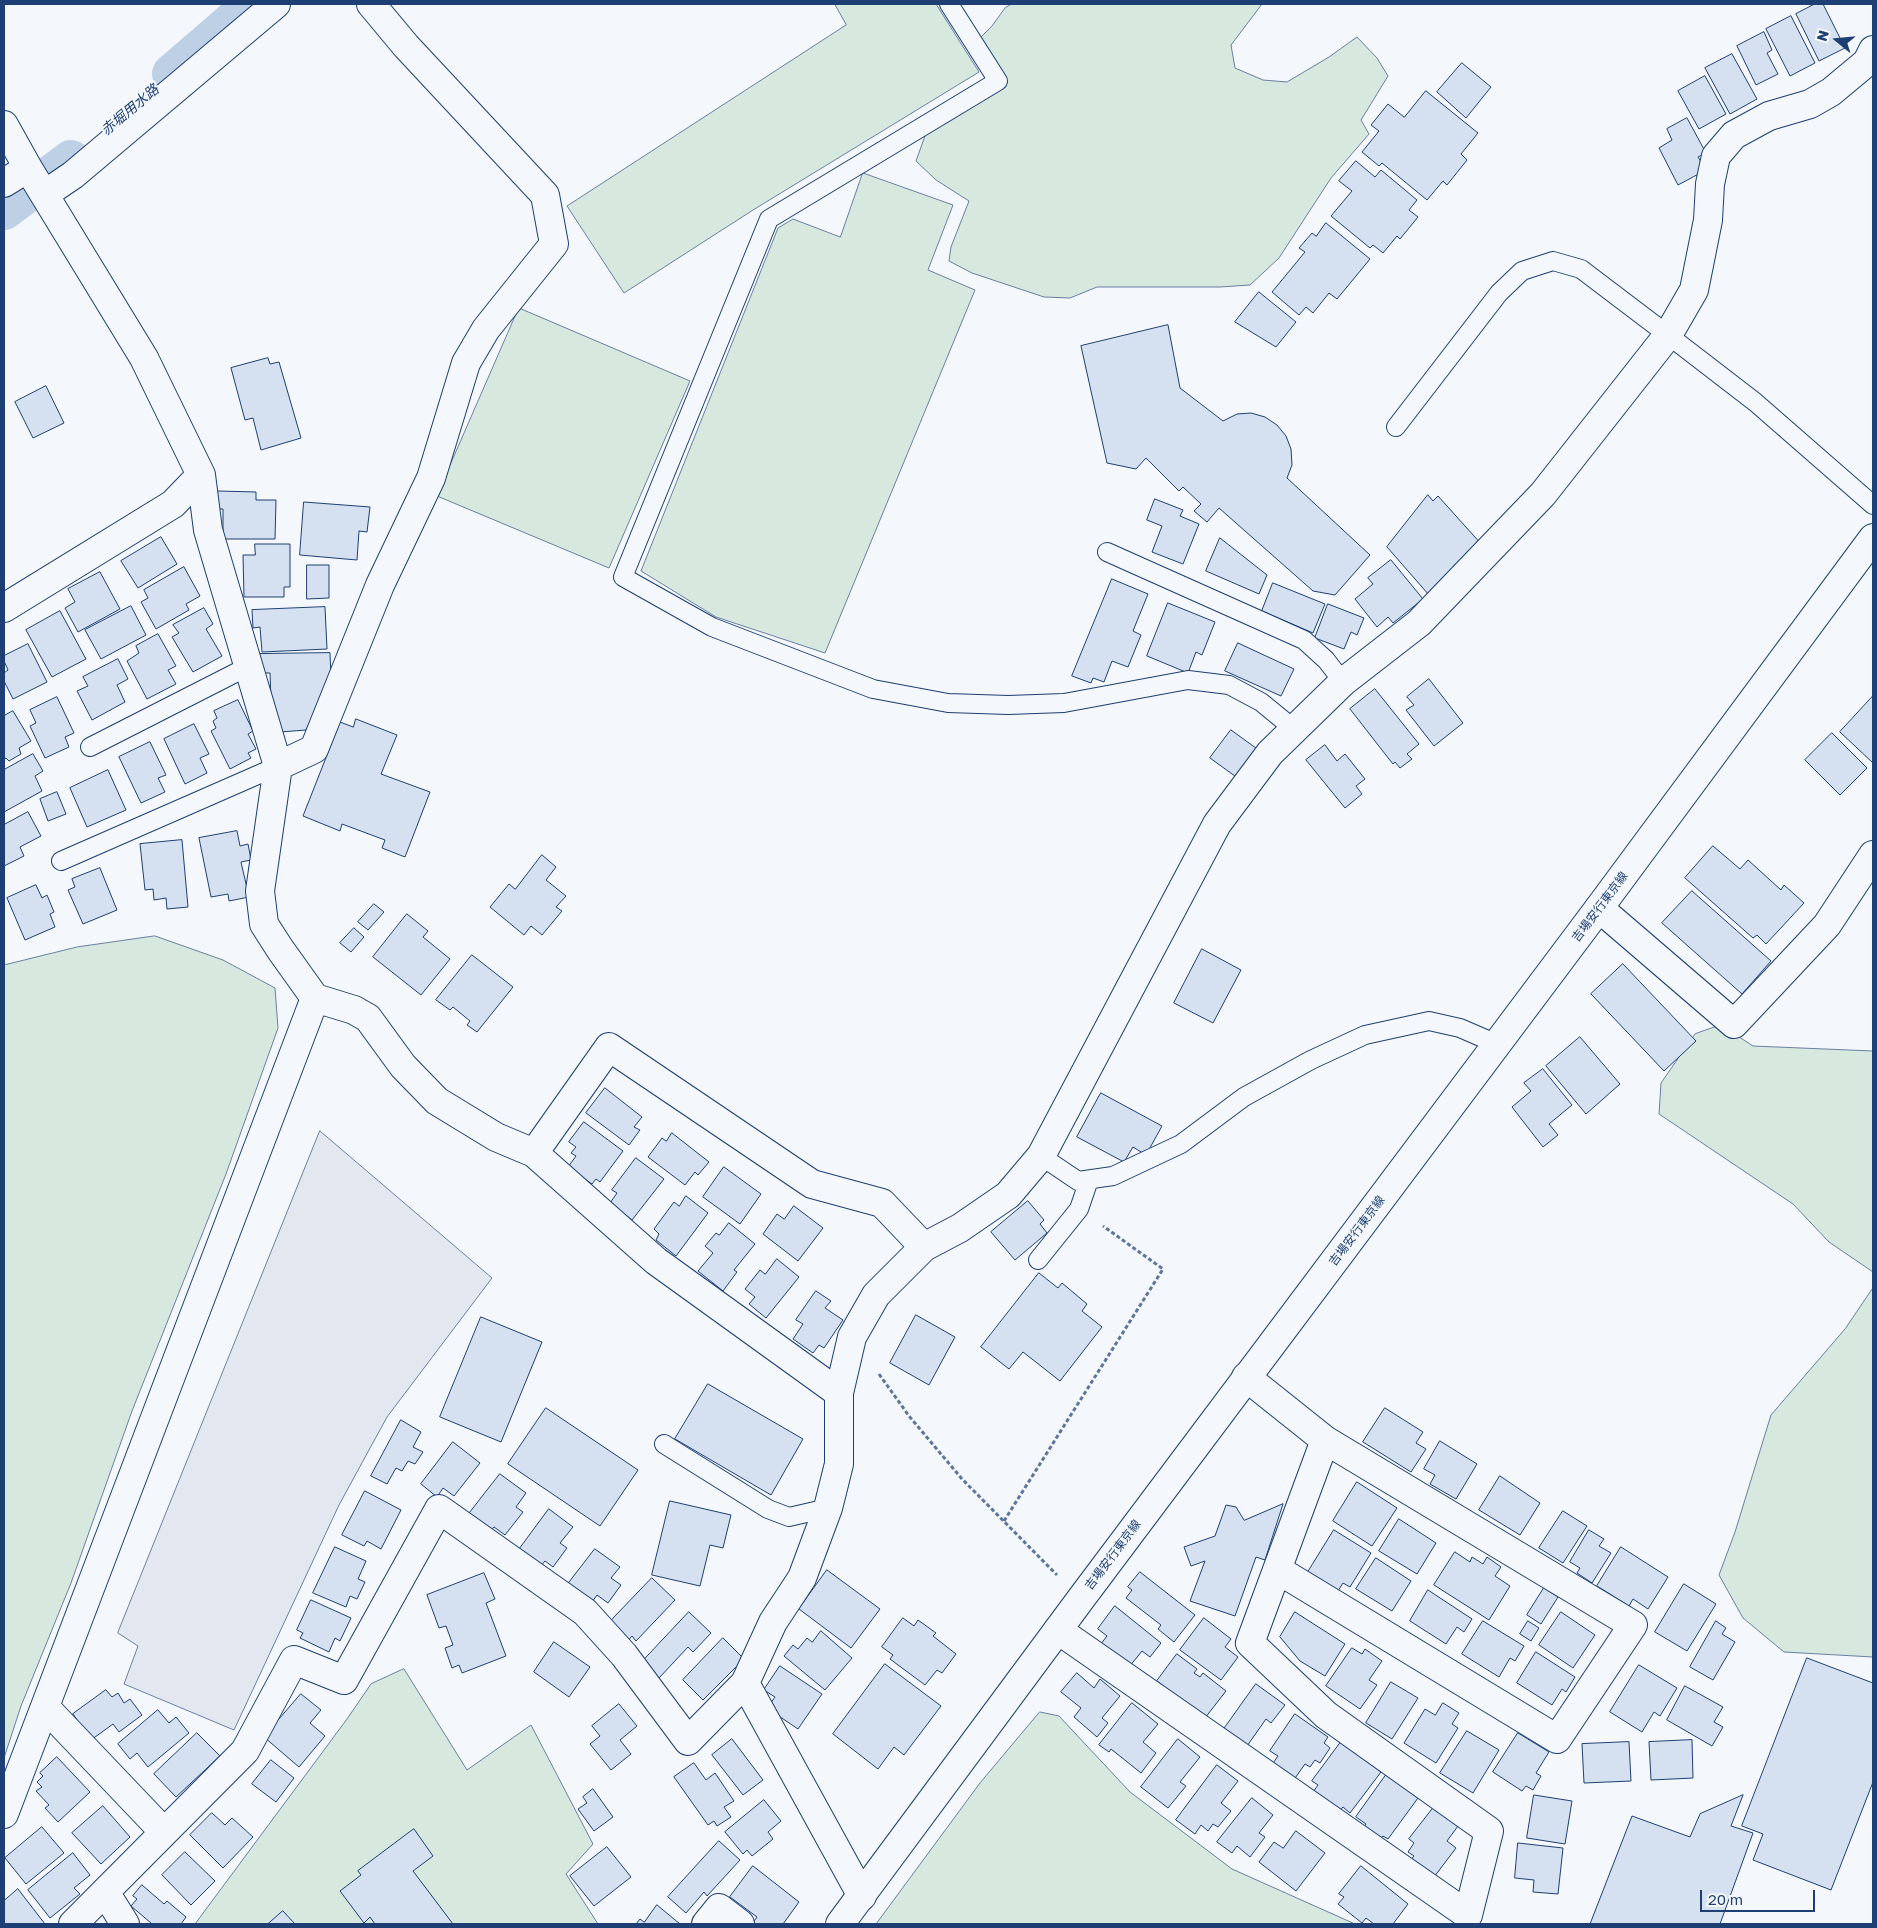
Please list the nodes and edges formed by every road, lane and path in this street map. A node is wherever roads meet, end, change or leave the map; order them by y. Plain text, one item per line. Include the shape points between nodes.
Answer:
1 (276, 4) edge
2 (371, 4) edge
3 (949, 4) edge
4 (1873, 50) edge
5 (4, 125) edge
6 (28, 168) junction
7 (4, 183) edge
8 (45, 194) junction
9 (1668, 336) junction
10 (1396, 427) dead end
11 (201, 475) junction
12 (1873, 505) edge
13 (1873, 538) edge
14 (1107, 552) dead end
15 (4, 608) edge
16 (249, 666) junction
17 (1343, 682) junction
18 (1294, 729) junction
19 (90, 746) dead end
20 (278, 766) junction
21 (1873, 855) edge
22 (61, 861) dead end
23 (1599, 908) junction
24 (315, 998) junction
25 (1497, 1044) junction
26 (534, 1154) junction
27 (1041, 1156) junction
28 (1090, 1180) junction
29 (1079, 1209) junction
30 (924, 1247) junction
31 (1038, 1260) dead end
32 (852, 1337) junction
33 (1246, 1377) junction
34 (839, 1394) junction
35 (1325, 1440) junction
36 (664, 1444) dead end
37 (828, 1508) junction
38 (1004, 1522) junction
39 (1278, 1570) junction
40 (1083, 1596) junction
41 (1058, 1630) junction
42 (745, 1684) junction
43 (45, 1707) junction
44 (4, 1814) edge
45 (164, 1832) junction
46 (106, 1892) junction
47 (862, 1896) junction
48 (74, 1924) edge
49 (125, 1924) edge
50 (706, 1924) edge
51 (740, 1924) edge
52 (840, 1924) edge

1 - 8 street via 74,175
2 - 20 street via 545,195 554,244 486,328 466,363 431,478 380,585 314,749
3 - 18 lane via 998,81 770,219 623,577 712,627 872,689 948,703 1064,704 1188,680 1229,685 1261,702
4 - 9 street via 1867,62 1831,92 1810,104 1769,116 1734,135 1716,156 1694,290
5 - 6 street
6 - 7 street
6 - 8 street
8 - 11 street via 144,358
9 - 10 lane via 1581,269 1553,261 1522,271 1499,293
9 - 12 lane via 1755,402
9 - 17 street via 1542,494 1419,623
11 - 15 street via 173,504
11 - 16 street via 208,530
13 - 23 street, 吉場安行東京線
14 - 17 lane via 1304,640 1326,660
16 - 19 lane
16 - 20 street
17 - 18 street
18 - 27 street via 1270,753 1217,824
20 - 22 lane
20 - 24 street via 260,891 264,924
21 - 23 street via 1827,925 1734,1024
23 - 25 street, 吉場安行東京線
24 - 26 street via 354,1010 368,1018 403,1066 437,1100 496,1137
24 - 43 street
25 - 28 lane via 1460,1028 1429,1022 1365,1035 1244,1097 1181,1144 1112,1176
25 - 33 street, 吉場安行東京線
26 - 30 street via 609,1047 812,1184 882,1203
26 - 34 street via 656,1261
27 - 28 lane via 1078,1181
27 - 30 street via 1008,1195 960,1228
28 - 29 lane
29 - 31 lane
29 - 38 path via 1163,1269
30 - 32 street via 876,1295
32 - 34 street
32 - 38 path via 909,1416 962,1479
33 - 35 street
33 - 40 street, 吉場安行東京線
34 - 37 street via 839,1464
35 - 39 street
35 - 39 street via 1633,1625 1557,1739
36 - 37 lane via 768,1509 789,1516
37 - 42 street via 802,1578 773,1622
38 - 40 path
39 - 41 street via 1250,1643 1326,1715 1489,1831 1468,1915
40 - 41 street, 吉場安行東京線
41 - 47 street, 吉場安行東京線
42 - 45 street via 688,1741 624,1655 585,1612 439,1509 344,1680 294,1660 245,1751
42 - 47 street
43 - 44 street
43 - 45 street
45 - 46 street
46 - 48 street
46 - 49 street
47 - 52 street, 吉場安行東京線
50 - 51 street via 719,1908

